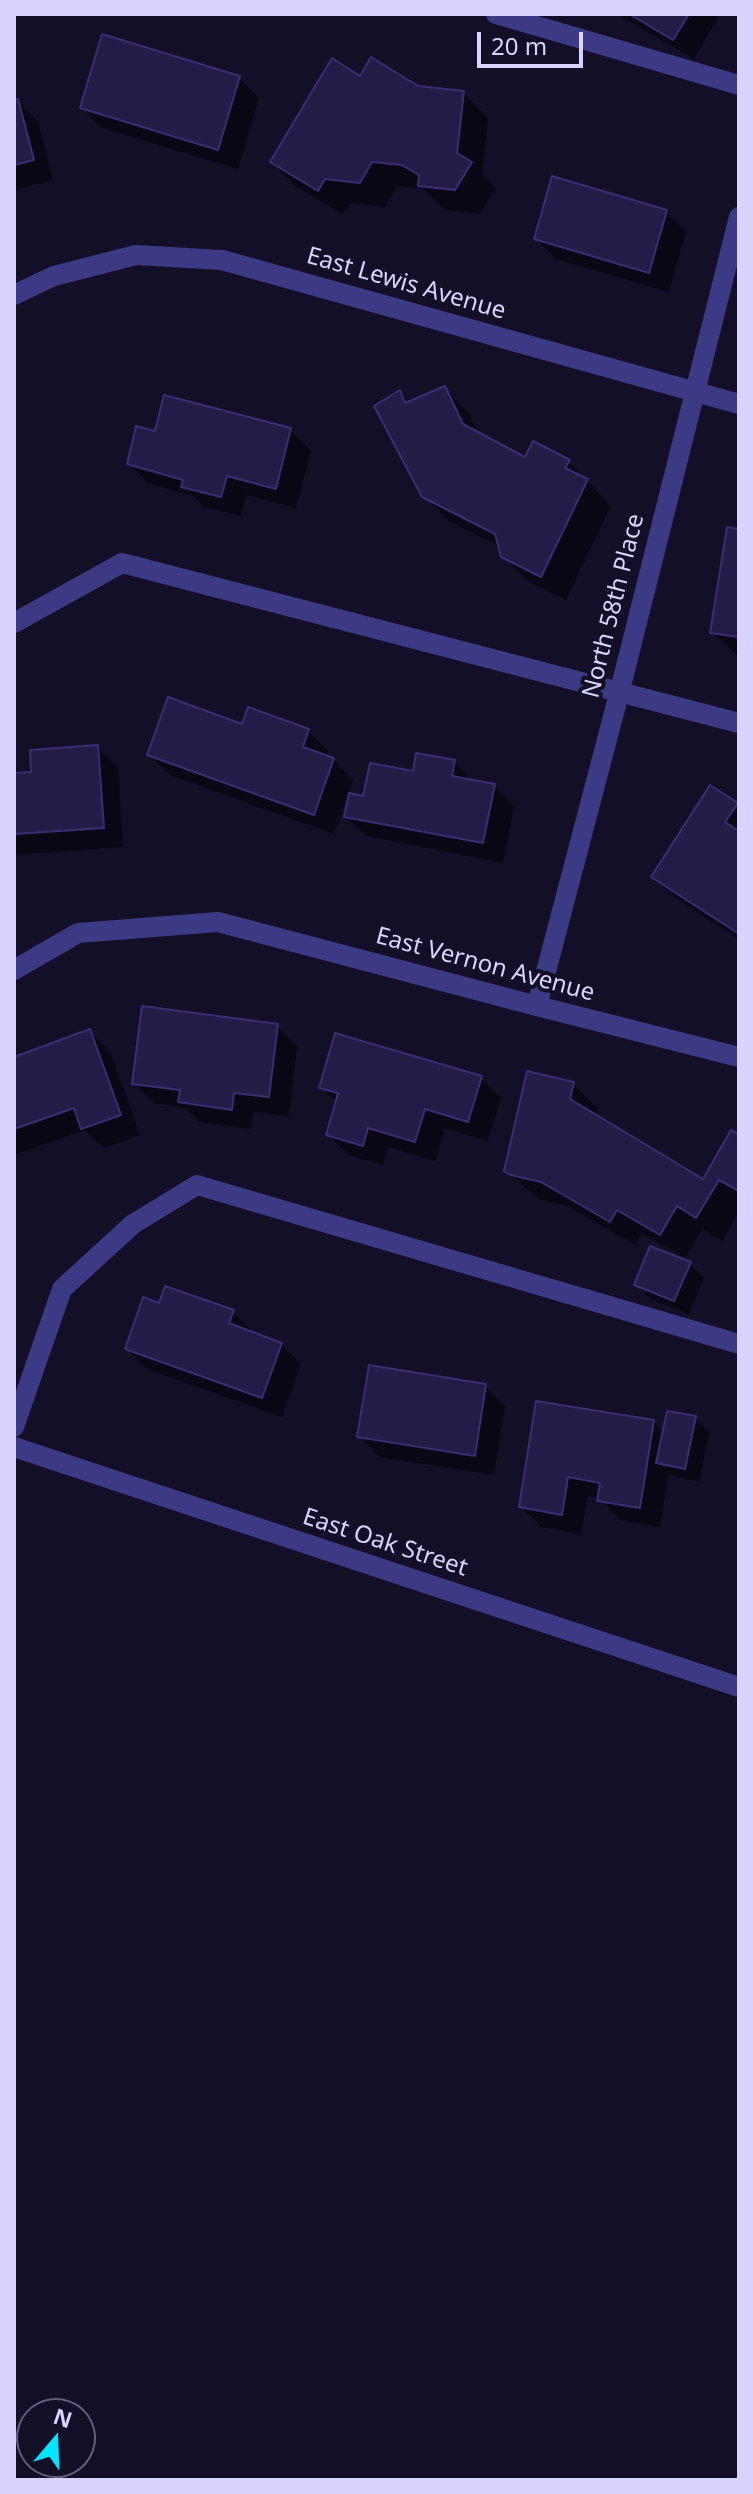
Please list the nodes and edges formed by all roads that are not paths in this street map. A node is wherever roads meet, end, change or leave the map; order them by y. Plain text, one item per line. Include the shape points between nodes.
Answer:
1 (496, 14) edge
2 (739, 85) edge
3 (739, 217) edge
4 (14, 295) edge
5 (694, 392) junction
6 (739, 404) edge
7 (14, 623) edge
8 (620, 690) junction
9 (739, 723) edge
10 (14, 970) edge
11 (537, 1006) junction
12 (739, 1057) edge
13 (739, 1344) edge
14 (14, 1427) edge
15 (14, 1447) edge
16 (739, 1687) edge

1 - 2 street
3 - 5 street, North 58th Place
4 - 5 street, East Lewis Avenue via 54,276 136,255 222,260
5 - 6 street, East Lewis Avenue
5 - 8 street, North 58th Place
7 - 8 street via 122,563
8 - 9 street
8 - 11 street, North 58th Place
10 - 11 street, East Vernon Avenue via 78,933 218,922
11 - 12 street, East Vernon Avenue
13 - 14 street via 197,1185 133,1224 62,1289
15 - 16 street, East Oak Street

